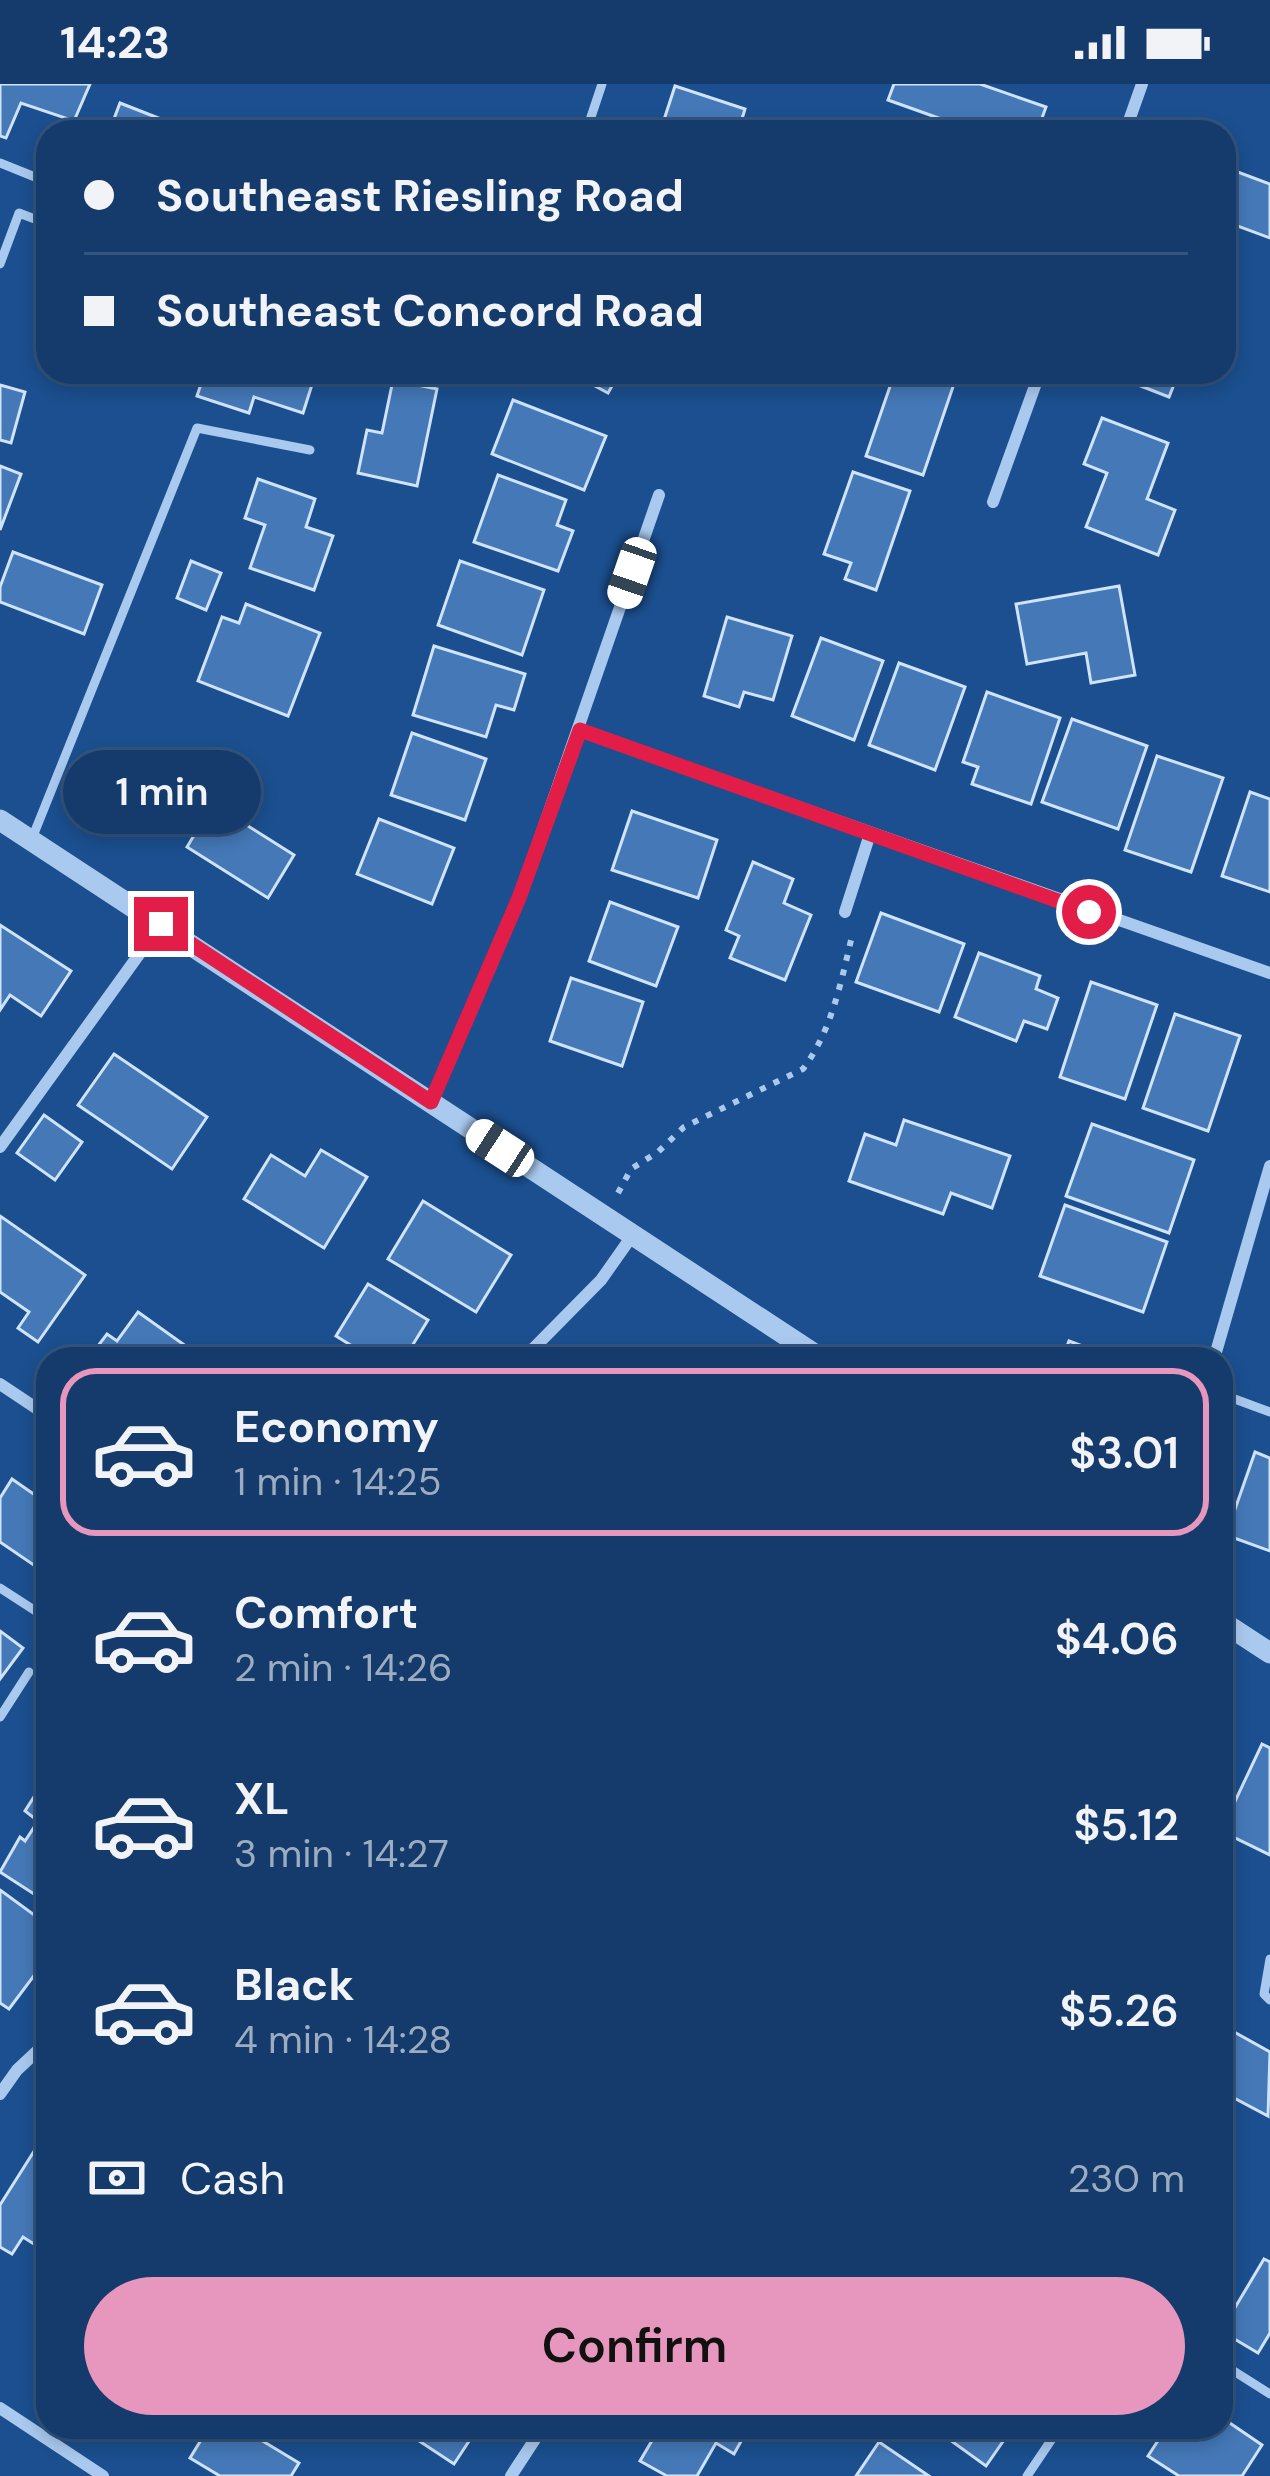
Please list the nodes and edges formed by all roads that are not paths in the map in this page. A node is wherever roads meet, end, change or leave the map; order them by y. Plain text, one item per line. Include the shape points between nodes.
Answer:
1 (602, 84) edge
2 (1142, 84) edge
3 (590, 120) edge
4 (1129, 120) edge
5 (0, 163) edge
6 (35, 177) dead end
7 (36, 219) edge
8 (0, 264) edge
9 (1036, 384) edge
10 (310, 450) dead end
11 (658, 495) dead end
12 (993, 502) dead end
13 (580, 730) junction
14 (0, 820) edge
15 (870, 834) junction
16 (31, 841) junction
17 (845, 912) road end
18 (161, 924) junction
19 (1270, 974) edge
20 (431, 1102) junction
21 (0, 1147) edge
22 (1269, 1173) edge
23 (632, 1236) junction
24 (535, 1347) edge
25 (803, 1347) edge
26 (1218, 1347) edge
27 (0, 1384) edge
28 (1233, 1398) edge
29 (36, 1408) edge
30 (1270, 1412) edge
31 (0, 1588) edge
32 (36, 1611) edge
33 (1233, 1629) edge
34 (1270, 1653) edge
35 (29, 1672) dead end
36 (0, 1717) edge
37 (1270, 1959) edge
38 (1270, 2000) edge
39 (36, 2052) edge
40 (0, 2094) edge
41 (1233, 2371) edge
42 (1270, 2394) edge
43 (0, 2408) edge
44 (36, 2432) edge
45 (47, 2439) edge
46 (535, 2439) edge
47 (1052, 2439) edge
48 (103, 2476) edge
49 (511, 2476) edge
50 (1028, 2476) edge

1 - 3 lane
2 - 4 street
5 - 6 lane
7 - 8 lane via 19,213
9 - 12 street
10 - 16 lane via 197,428
11 - 13 street
13 - 15 street
13 - 20 street
14 - 16 street
15 - 17 street
15 - 19 street
16 - 18 street
18 - 20 street
18 - 21 street
20 - 23 street
22 - 26 street
23 - 24 street
23 - 25 street
27 - 29 street
28 - 30 lane
31 - 32 lane
33 - 34 street
35 - 36 lane
37 - 38 lane
39 - 40 street
41 - 42 lane
43 - 44 street
45 - 48 street
46 - 49 street
47 - 50 lane

